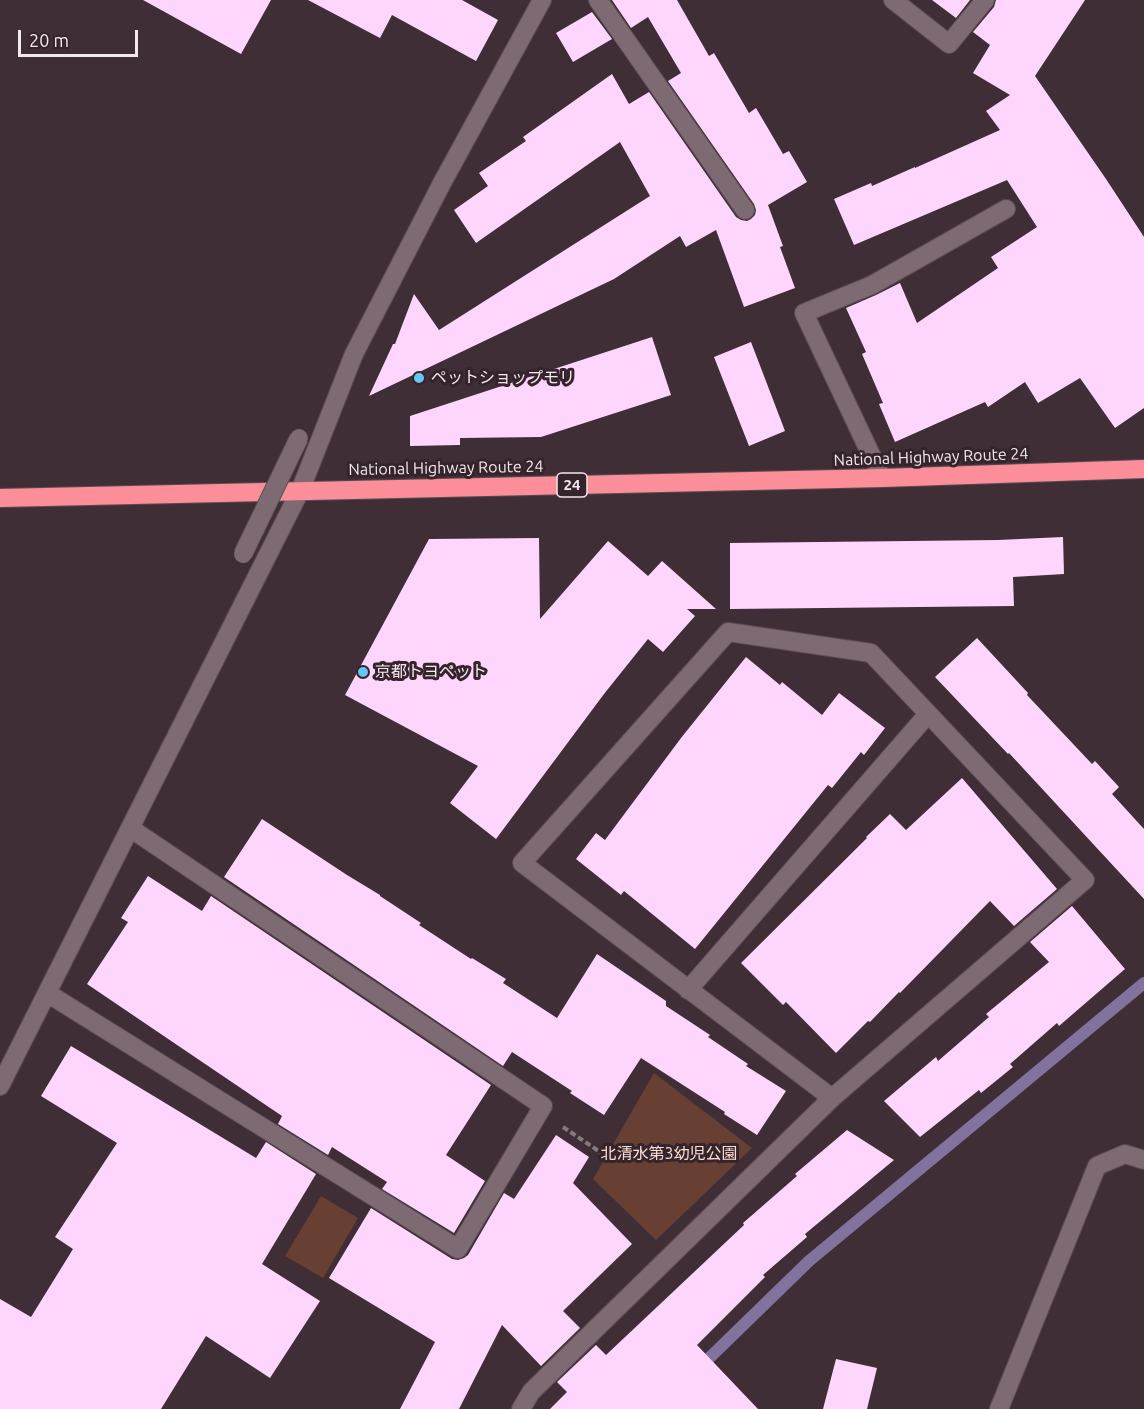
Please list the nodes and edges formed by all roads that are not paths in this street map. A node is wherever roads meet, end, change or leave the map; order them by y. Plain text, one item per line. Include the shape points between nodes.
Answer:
1 (542, 0) edge
2 (598, 0) edge
3 (893, 0) edge
4 (985, 0) edge
5 (1006, 209) dead end
6 (745, 210) dead end
7 (299, 438) dead end
8 (1144, 469) edge
9 (882, 478) junction
10 (300, 491) junction
11 (0, 498) edge
12 (243, 554) dead end
13 (928, 714) junction
14 (130, 828) junction
15 (688, 990) junction
16 (47, 993) junction
17 (0, 1086) edge
18 (832, 1098) junction
19 (1144, 1160) edge
20 (521, 1409) edge
21 (999, 1409) edge

1 - 10 street via 354,354
2 - 6 street
3 - 4 street via 949,44
5 - 9 street via 872,285 804,313
7 - 12 street, bridge
8 - 9 highway, National Highway Route 24 / 24
9 - 10 highway, National Highway Route 24 / 24
10 - 11 highway, National Highway Route 24 / 24
10 - 14 street
13 - 15 street
13 - 15 street via 871,652 728,632 522,863
13 - 18 street via 1085,880
14 - 16 street
14 - 16 street via 543,1106 458,1249
15 - 18 street
16 - 17 street
18 - 20 street via 531,1392
19 - 21 street via 1125,1154 1097,1166

